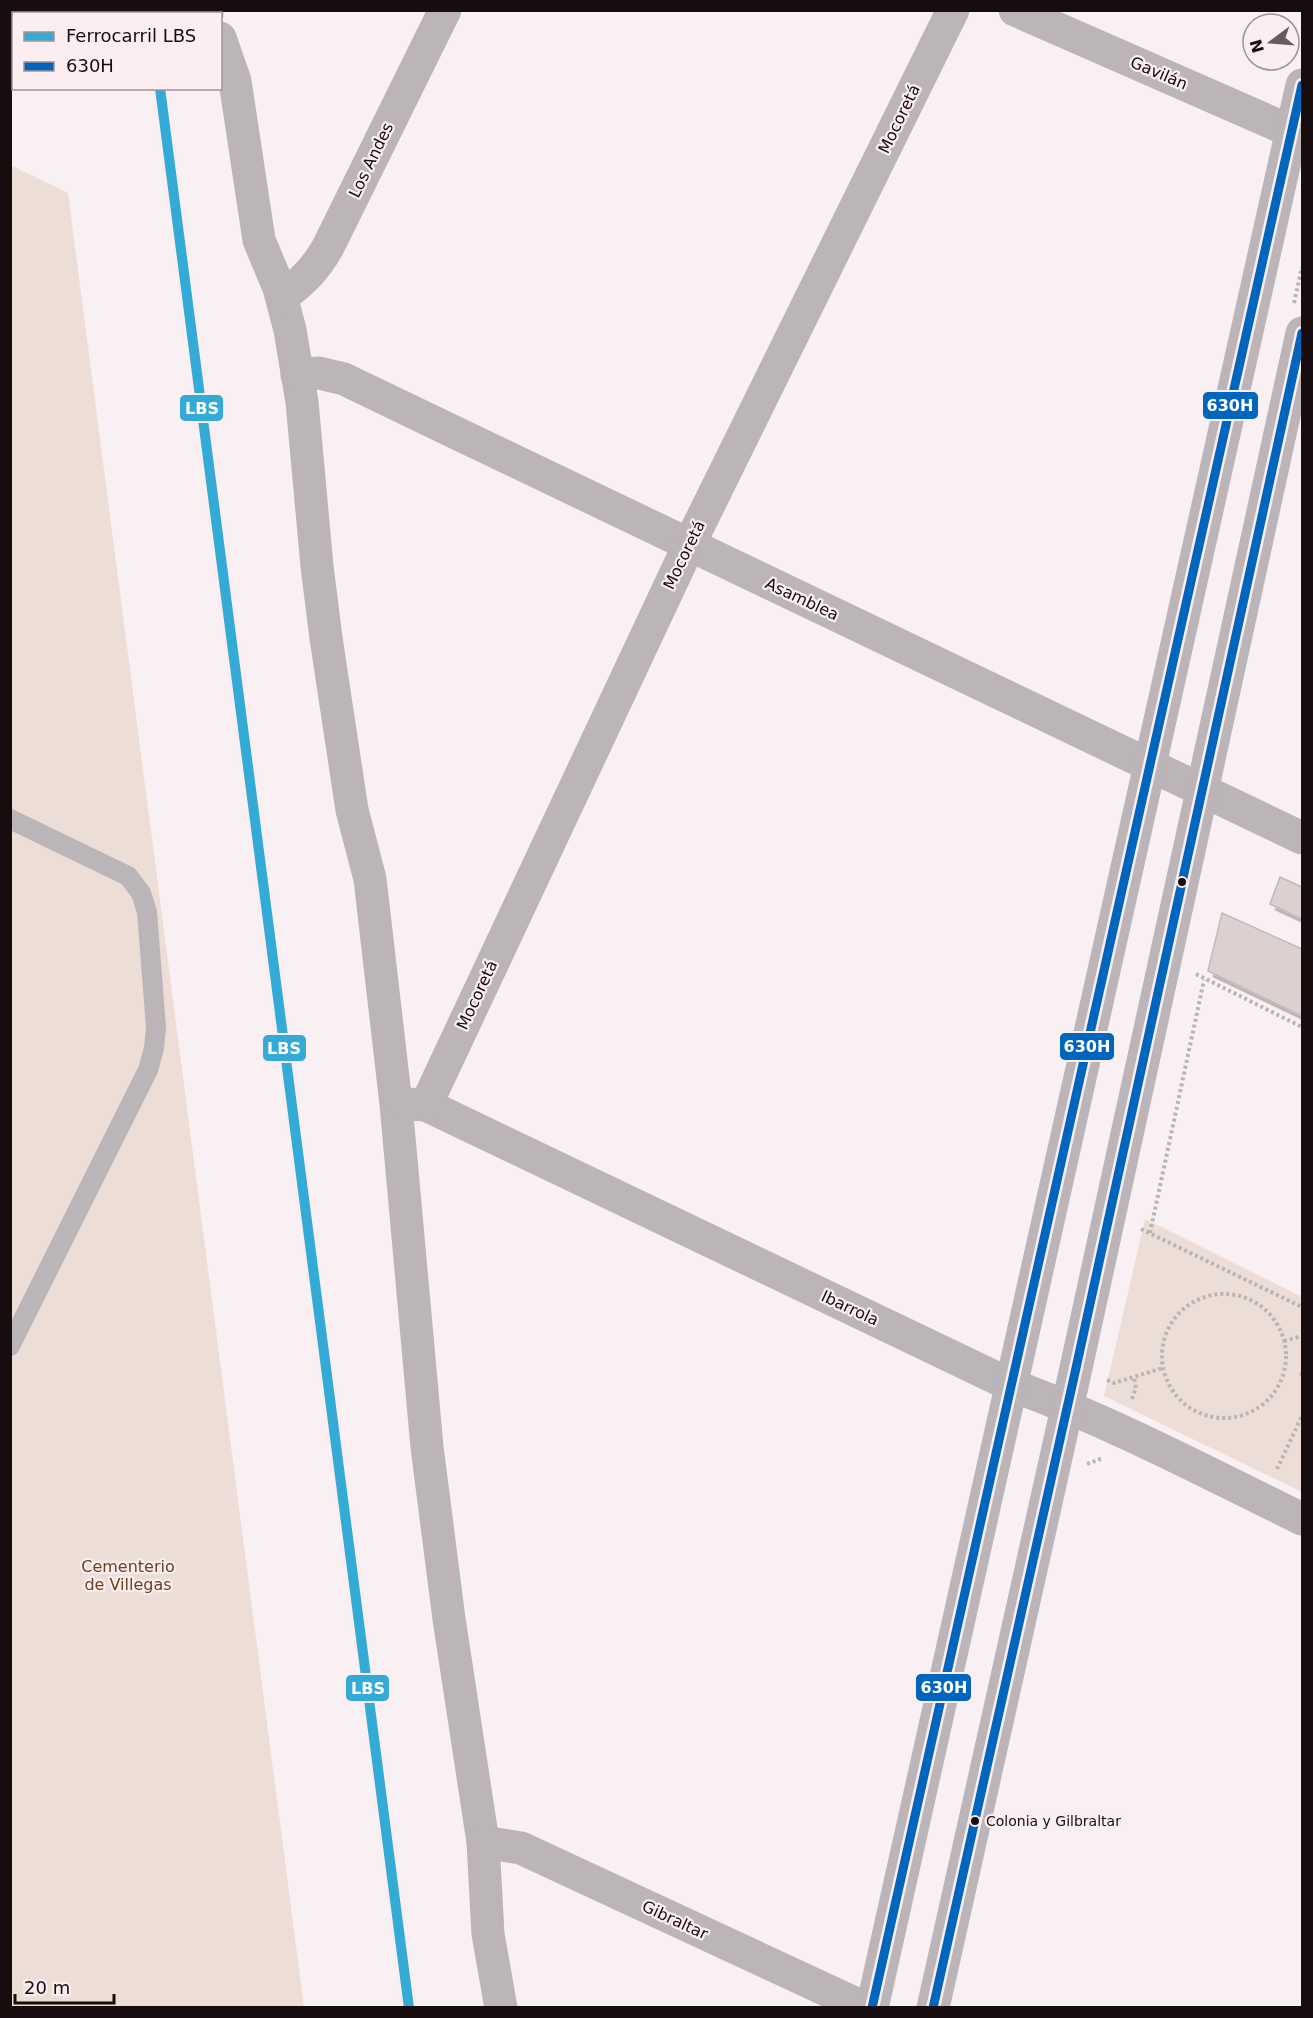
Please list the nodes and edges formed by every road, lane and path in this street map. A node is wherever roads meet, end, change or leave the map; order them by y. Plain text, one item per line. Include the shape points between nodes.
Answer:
1 (445, 10) edge
2 (953, 10) edge
3 (1015, 10) edge
4 (222, 44) edge
5 (1302, 85) edge
6 (1297, 134) edge
7 (282, 297) junction
8 (1302, 333) edge
9 (297, 375) junction
10 (688, 545) junction
11 (1152, 764) junction
12 (1202, 789) junction
13 (10, 819) edge
14 (1302, 838) edge
15 (1166, 959) junction
16 (1204, 980) dead end
17 (1302, 1026) edge
18 (411, 1104) junction
19 (1139, 1228) dead end
20 (1150, 1233) junction
21 (1302, 1307) edge
22 (1302, 1336) edge
23 (1284, 1341) junction
24 (10, 1346) edge
25 (1302, 1373) edge
26 (1302, 1377) edge
27 (1011, 1385) junction
28 (1068, 1406) junction
29 (1302, 1416) edge
30 (1276, 1470) dead end
31 (1302, 1519) edge
32 (483, 1842) junction
33 (501, 2007) edge
34 (865, 2007) edge
35 (872, 2007) edge
36 (933, 2007) edge

1 - 7 street, Los Andes via 317,267
2 - 10 street, Mocoretá
3 - 6 street, Gavilán
4 - 7 street via 235,81 259,240
5 - 6 street
6 - 11 street
7 - 9 street
8 - 12 street
9 - 10 street, Asamblea via 319,373 344,379
9 - 18 street via 326,639 352,810 370,879
10 - 11 street, Asamblea
10 - 18 street, Mocoretá
11 - 12 street, Asamblea
11 - 27 street
12 - 14 street, Asamblea
12 - 15 street
13 - 24 lane via 128,876 141,893 147,912 156,1027 148,1070
15 - 17 path
15 - 28 street
16 - 20 path
18 - 27 street, Ibarrola
18 - 32 street via 429,1459
19 - 20 path
20 - 21 path
22 - 23 path
23 - 23 path via 1277,1323 1248,1299 1229,1294 1210,1296 1178,1315 1168,1330 1162,1349 1163,1368 1170,1387 1182,1402 1199,1413 1218,1418 1238,1417 1256,1410 1271,1397 1286,1361
25 - 26 path
27 - 28 street, Ibarrola
27 - 35 street
28 - 31 street, Ibarrola
28 - 36 street
29 - 30 path
32 - 33 street via 488,1934
32 - 34 street, Gibraltar via 520,1848

